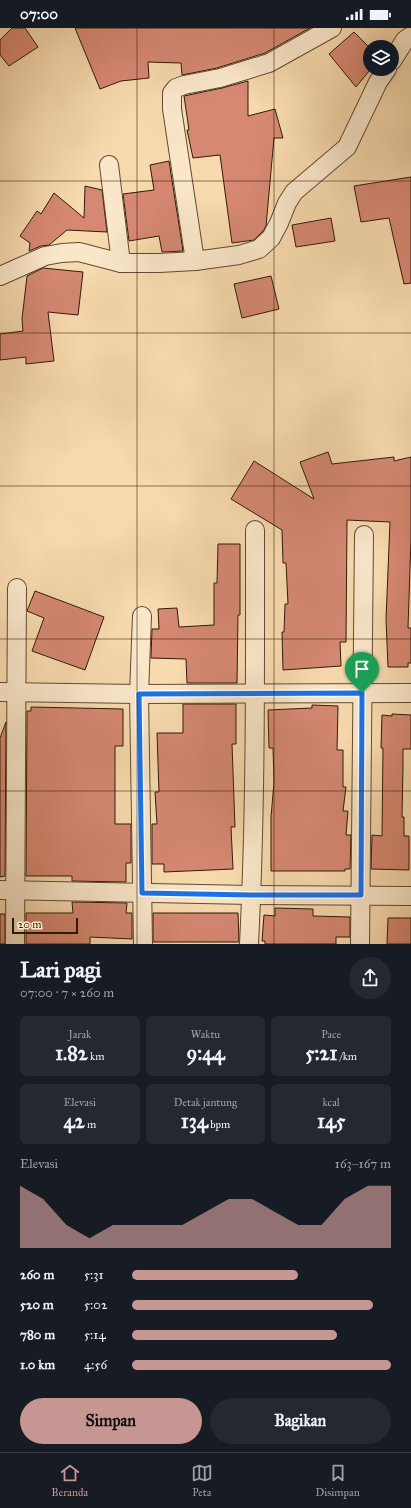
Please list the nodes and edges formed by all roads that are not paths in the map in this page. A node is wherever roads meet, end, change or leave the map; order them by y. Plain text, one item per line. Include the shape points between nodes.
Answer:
1 (332, 28) edge
2 (405, 34) edge
3 (399, 47) edge
4 (382, 76) edge
5 (109, 165) dead end
6 (195, 261) junction
7 (121, 262) junction
8 (0, 276) edge
9 (255, 530) dead end
10 (364, 535) dead end
11 (17, 588) dead end
12 (142, 616) dead end
13 (0, 692) edge
14 (18, 692) junction
15 (362, 693) junction
16 (411, 693) edge
17 (139, 694) junction
18 (255, 694) junction
19 (8, 891) edge
20 (142, 893) junction
21 (251, 895) junction
22 (361, 895) junction
23 (411, 896) edge
24 (15, 944) edge
25 (143, 944) edge
26 (248, 944) edge
27 (360, 944) edge

1 - 6 street via 269,63 220,78 184,84 172,93 172,109
2 - 3 street
4 - 6 street via 347,147 294,192 271,238 259,249 239,255
5 - 7 street
6 - 7 street
7 - 8 street via 79,252 62,252 45,256
9 - 18 street
10 - 15 street
11 - 14 street
12 - 17 street
13 - 14 street
14 - 17 street
14 - 19 street
15 - 16 street
15 - 18 street
15 - 22 street
17 - 18 street
17 - 20 street
18 - 21 street
19 - 20 street
19 - 24 street
20 - 21 street
20 - 25 street
21 - 22 street
21 - 26 street
22 - 23 street
22 - 27 street

